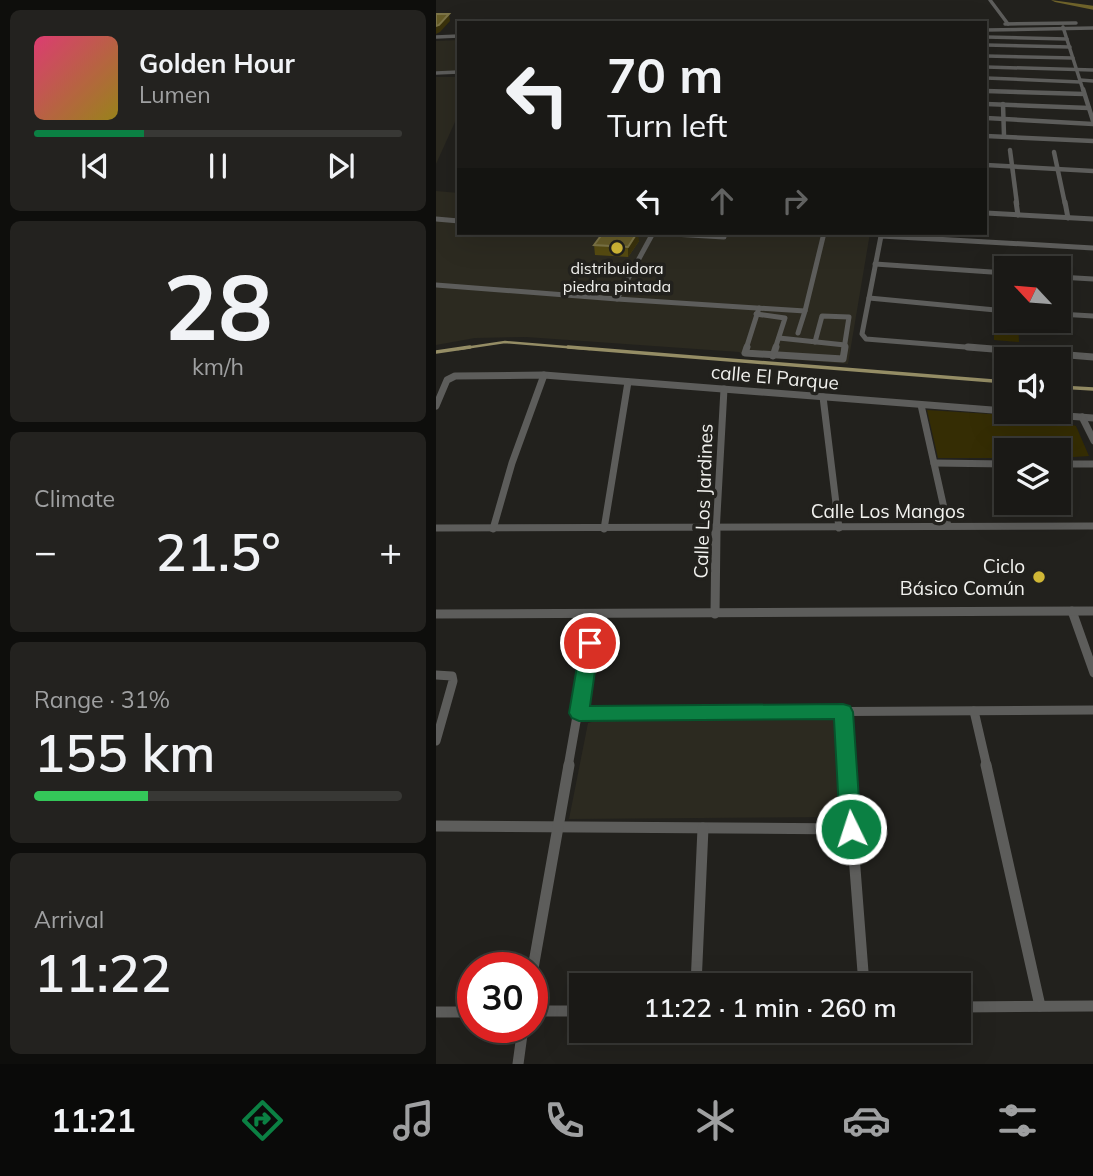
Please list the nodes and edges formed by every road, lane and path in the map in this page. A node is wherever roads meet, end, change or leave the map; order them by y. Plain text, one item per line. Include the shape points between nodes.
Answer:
1 (990, 0) edge
2 (1061, 23) junction
3 (1008, 24) junction
4 (1093, 26) edge
5 (987, 29) edge
6 (987, 29) edge
7 (1064, 29) junction
8 (436, 37) edge
9 (457, 37) edge
10 (987, 37) edge
11 (1067, 39) junction
12 (987, 45) edge
13 (993, 46) junction
14 (1070, 47) junction
15 (987, 56) edge
16 (994, 56) junction
17 (1073, 58) junction
18 (987, 67) edge
19 (995, 67) junction
20 (1076, 69) junction
21 (1093, 70) edge
22 (436, 74) edge
23 (457, 74) edge
24 (987, 78) edge
25 (995, 79) junction
26 (1080, 81) junction
27 (1093, 81) edge
28 (987, 91) edge
29 (996, 91) junction
30 (1093, 92) edge
31 (1084, 93) junction
32 (987, 104) edge
33 (1000, 104) junction
34 (1090, 104) edge
35 (1092, 114) edge
36 (987, 118) edge
37 (1003, 119) junction
38 (1093, 124) edge
39 (987, 135) edge
40 (1004, 136) junction
41 (1093, 141) edge
42 (1010, 150) dead end
43 (1054, 152) dead end
44 (987, 165) edge
45 (1011, 167) junction
46 (1058, 169) junction
47 (1093, 171) edge
48 (987, 213) edge
49 (1018, 215) junction
50 (1068, 218) junction
51 (436, 219) edge
52 (1093, 219) edge
53 (457, 221) edge
54 (654, 235) edge
55 (690, 235) edge
56 (824, 235) edge
57 (884, 235) edge
58 (903, 235) edge
59 (724, 237) dead end
60 (1093, 248) edge
61 (875, 264) junction
62 (994, 272) edge
63 (1071, 278) edge
64 (1093, 279) edge
65 (436, 285) edge
66 (869, 298) junction
67 (617, 299) junction
68 (994, 310) edge
69 (757, 311) junction
70 (805, 311) junction
71 (1071, 315) edge
72 (1093, 316) edge
73 (798, 333) dead end
74 (780, 338) junction
75 (815, 342) junction
76 (845, 345) junction
77 (773, 356) junction
78 (1093, 357) edge
79 (544, 374) junction
80 (628, 382) junction
81 (724, 389) junction
82 (823, 397) junction
83 (921, 405) junction
84 (436, 406) edge
85 (1082, 417) junction
86 (1093, 418) edge
87 (1093, 441) edge
88 (934, 463) junction
89 (994, 464) edge
90 (1071, 464) edge
91 (1093, 464) edge
92 (948, 526) junction
93 (1093, 526) edge
94 (839, 527) junction
95 (436, 528) edge
96 (493, 529) junction
97 (604, 529) junction
98 (720, 529) junction
99 (1072, 611) junction
100 (1093, 611) edge
101 (436, 614) edge
102 (595, 614) junction
103 (715, 614) junction
104 (1093, 673) edge
105 (436, 675) edge
106 (1093, 710) edge
107 (974, 711) junction
108 (843, 712) junction
109 (579, 713) junction
110 (436, 741) edge
111 (436, 826) edge
112 (557, 827) junction
113 (703, 828) junction
114 (851, 829) junction
115 (536, 952) edge
116 (697, 973) edge
117 (863, 973) edge
118 (1040, 1006) junction
119 (1093, 1006) edge
120 (971, 1007) edge
121 (548, 1011) edge
122 (569, 1011) edge
123 (436, 1012) edge
124 (457, 1012) edge
125 (521, 1043) edge
126 (518, 1064) edge

1 - 3 street
2 - 3 street
2 - 4 street
2 - 7 street
3 - 5 street
4 - 7 street
6 - 7 street
7 - 11 street
8 - 9 street
10 - 11 street
11 - 14 street
12 - 13 street
13 - 14 street
13 - 16 street
14 - 17 street
15 - 16 street
16 - 17 street
16 - 19 street
17 - 20 street
18 - 19 street
19 - 20 street
19 - 25 street
20 - 21 street
20 - 26 street
22 - 23 street
24 - 25 street
25 - 26 street
25 - 29 street
26 - 27 street
26 - 31 street
28 - 29 street
29 - 31 street
29 - 33 street
30 - 31 street
31 - 34 street
32 - 33 street
33 - 34 street
33 - 37 street
34 - 35 street
35 - 38 street
36 - 37 street
37 - 38 street
37 - 40 street
39 - 40 street
40 - 41 street
42 - 45 street
43 - 46 street
44 - 45 street
45 - 46 street
45 - 49 street
46 - 47 street
46 - 50 street
48 - 49 street
49 - 50 street
50 - 52 street
51 - 53 street
54 - 67 street
55 - 59 street
56 - 70 street
57 - 61 street
58 - 60 street
61 - 62 street
61 - 66 street
63 - 64 street
65 - 67 street
66 - 68 street
66 - 78 street via 862,334 866,339
67 - 69 street
69 - 70 street
69 - 74 street via 784,316
69 - 77 street via 744,352
70 - 73 street
71 - 72 street
74 - 75 street
74 - 77 street
75 - 76 street
75 - 76 street via 822,316 845,316 849,317
76 - 77 street via 841,360
79 - 80 street, calle El Parque
79 - 84 street, calle El Parque via 455,376 447,380
79 - 96 street
80 - 81 street, calle El Parque
80 - 97 street
81 - 82 street, calle El Parque
81 - 98 street, Calle Los Jardines
82 - 83 street, calle El Parque
82 - 94 street
83 - 85 street, calle El Parque
83 - 88 street
85 - 86 street, calle El Parque
85 - 87 street
88 - 89 street
88 - 92 street
90 - 91 street
92 - 93 street, Calle Los Mangos
92 - 94 street, Calle Los Mangos
94 - 98 street, Calle Los Mangos
95 - 96 street
96 - 97 street
97 - 98 street
98 - 103 street, Calle Los Jardines
99 - 100 street
99 - 103 street
99 - 104 street
101 - 102 street
102 - 103 street
102 - 109 street
105 - 110 street via 452,676 453,681
106 - 107 street
107 - 108 street
107 - 118 street
108 - 109 street
108 - 114 street
109 - 112 street
111 - 112 street
112 - 113 street
112 - 115 street
113 - 114 street
113 - 116 street
114 - 117 street
118 - 119 street
118 - 120 street
121 - 122 street
123 - 124 street
125 - 126 street

